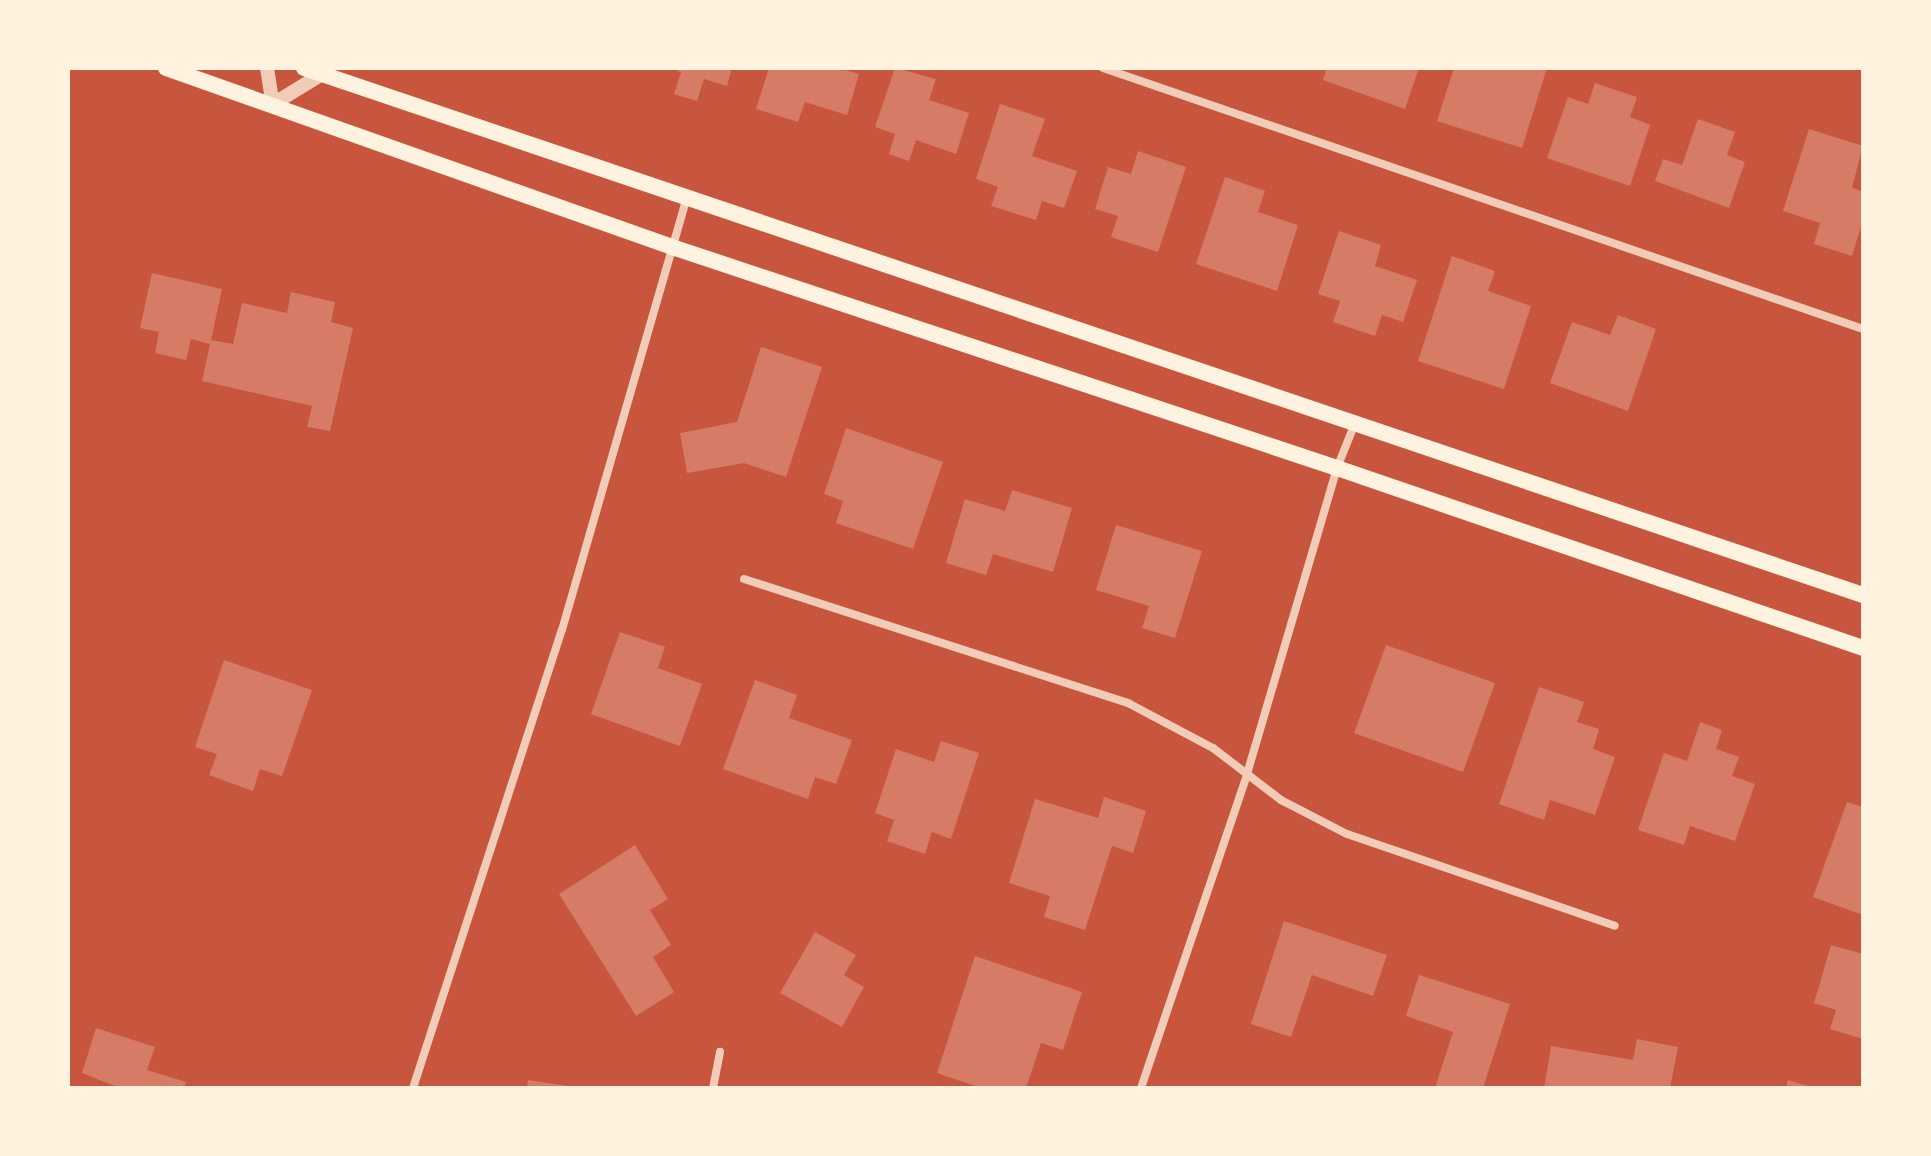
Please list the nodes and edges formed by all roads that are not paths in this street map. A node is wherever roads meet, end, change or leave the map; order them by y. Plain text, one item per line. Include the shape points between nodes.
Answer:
1 (166, 68) edge
2 (267, 68) edge
3 (304, 68) edge
4 (1103, 68) edge
5 (323, 71) edge
6 (1130, 72) edge
7 (273, 104) junction
8 (686, 199) junction
9 (672, 247) junction
10 (1863, 329) edge
11 (1355, 422) junction
12 (1337, 468) junction
13 (744, 579) dead end
14 (1863, 595) edge
15 (1863, 648) edge
16 (1247, 774) junction
17 (1615, 926) dead end
18 (720, 1052) dead end
19 (413, 1088) edge
20 (713, 1088) edge
21 (1141, 1088) edge

1 - 7 main road
2 - 7 street
3 - 5 main road
4 - 6 street
5 - 7 street
5 - 8 main road
6 - 10 street
7 - 9 main road
8 - 9 street
8 - 11 main road
9 - 12 main road
9 - 19 street via 562,630
11 - 12 street
11 - 14 main road
12 - 15 main road
12 - 16 street
13 - 16 street via 1128,703 1213,748
16 - 17 street via 1281,800 1347,834
16 - 21 street
18 - 20 street

